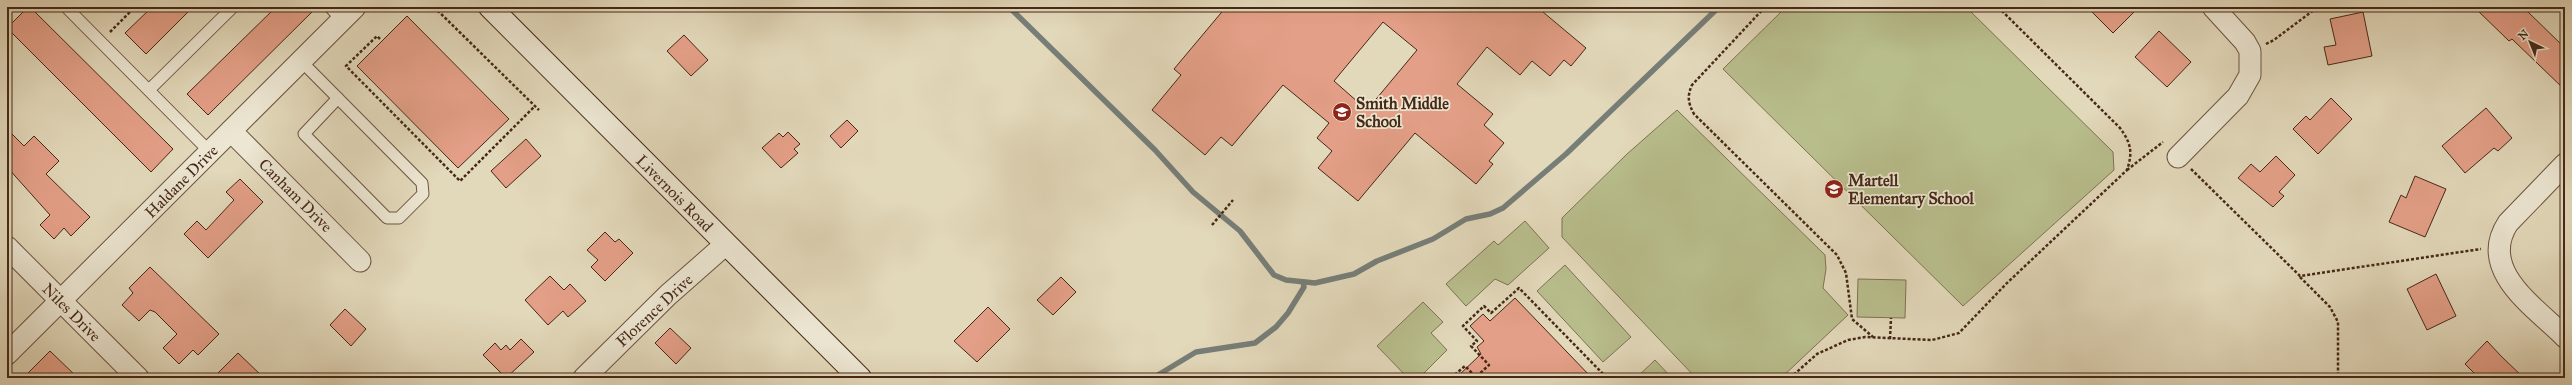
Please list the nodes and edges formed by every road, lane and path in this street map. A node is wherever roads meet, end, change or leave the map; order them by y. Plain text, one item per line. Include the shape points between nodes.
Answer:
1 (66, 7) edge
2 (135, 7) edge
3 (233, 7) edge
4 (434, 7) edge
5 (490, 7) edge
6 (1765, 7) edge
7 (1998, 7) edge
8 (2212, 7) edge
9 (2318, 7) edge
10 (342, 11) edge
11 (108, 34) dead end
12 (380, 39) dead end
13 (2274, 40) dead end
14 (301, 61) junction
15 (148, 90) junction
16 (338, 98) junction
17 (535, 106) junction
18 (539, 110) dead end
19 (231, 131) junction
20 (2163, 142) dead end
21 (210, 152) junction
22 (2182, 161) joint
23 (2565, 164) edge
24 (2127, 170) junction
25 (1233, 200) dead end
26 (1212, 225) dead end
27 (726, 244) junction
28 (7, 247) edge
29 (2474, 250) dead end
30 (360, 261) dead end
31 (2300, 276) junction
32 (60, 300) junction
33 (1891, 318) dead end
34 (2565, 337) edge
35 (1874, 338) junction
36 (1890, 339) junction
37 (7, 354) edge
38 (138, 378) edge
39 (584, 378) edge
40 (860, 378) edge
41 (1451, 378) edge
42 (1607, 378) edge
43 (1790, 378) edge
44 (2338, 378) edge

1 - 15 lane
2 - 11 path
3 - 15 lane
4 - 17 path
5 - 27 main road, Livernois Road
6 - 35 path via 1692,85 1688,98 1689,105 1694,114 1837,255 1846,273 1852,319
7 - 24 path via 2129,139 2132,149
8 - 22 street via 2238,32 2250,51 2250,75 2238,96
9 - 13 path
10 - 14 street, Haldane Drive
12 - 17 path via 377,36 346,66 460,181
14 - 16 lane
14 - 19 street, Haldane Drive
15 - 21 lane
16 - 16 lane via 422,183 423,194 399,218 387,218 304,134
17 - 18 path
19 - 21 street, Haldane Drive
19 - 30 street, Canham Drive
20 - 24 path
21 - 32 street, Haldane Drive
22 - 31 path
23 - 34 street via 2508,223 2498,249 2500,265 2510,283
24 - 36 path via 2008,282 1959,333 1932,340
25 - 26 path
27 - 39 street, Florence Drive via 668,295
27 - 40 main road, Livernois Road
28 - 32 street, Niles Drive
29 - 31 path
31 - 44 path via 2335,314 2338,322
32 - 37 street, Haldane Drive
32 - 38 street, Niles Drive
33 - 36 path
35 - 36 path
35 - 43 path via 1848,340 1833,345
41 - 42 path via 1465,366 1476,377 1489,365 1471,346 1477,341 1463,326 1484,306 1491,313 1519,288

